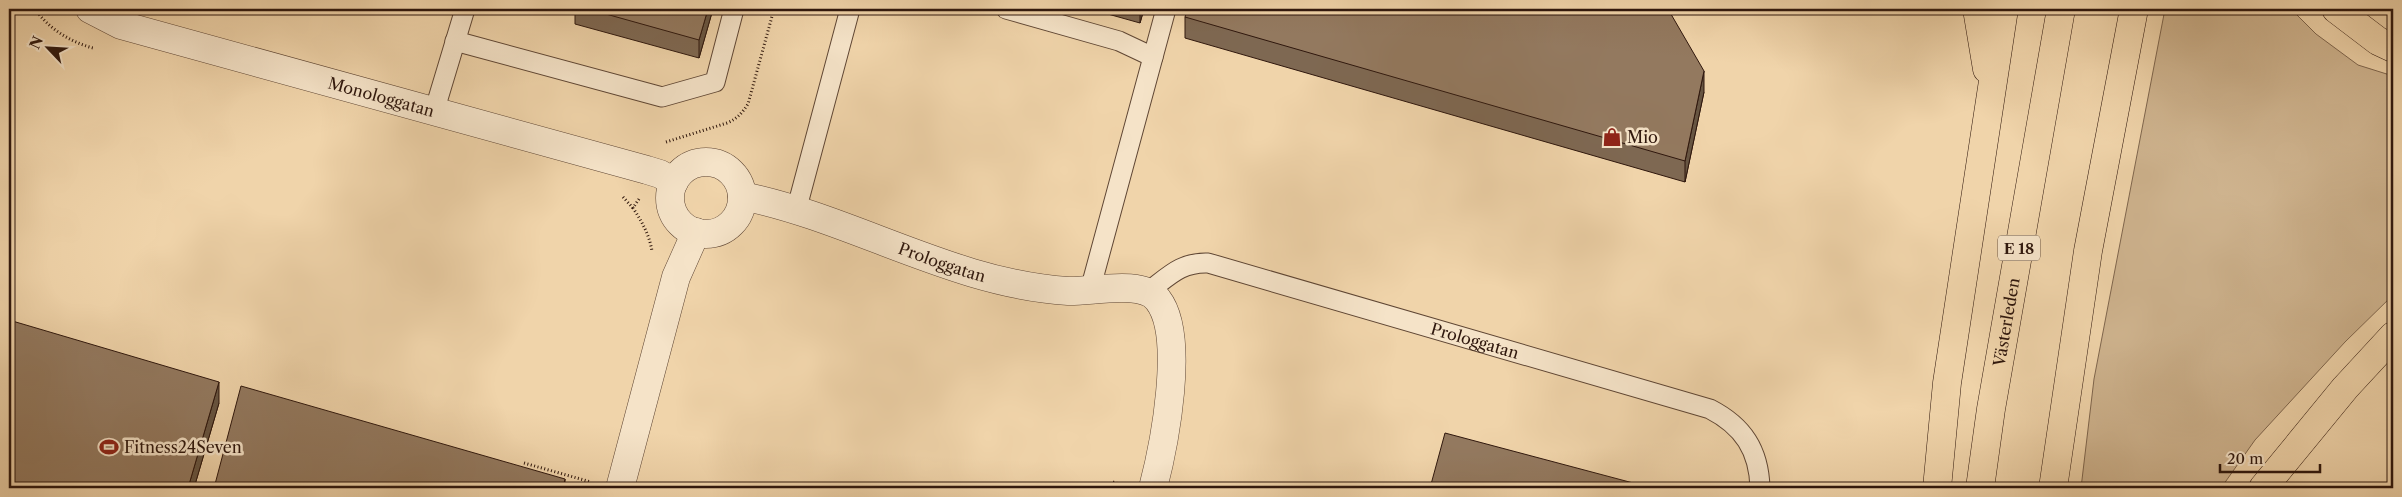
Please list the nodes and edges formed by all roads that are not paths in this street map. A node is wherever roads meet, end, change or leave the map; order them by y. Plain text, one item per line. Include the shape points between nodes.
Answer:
1 (90, 9) edge
2 (465, 9) edge
3 (734, 9) edge
4 (850, 9) edge
5 (1006, 9) edge
6 (1166, 9) edge
7 (1977, 9) edge
8 (2004, 9) edge
9 (2061, 9) edge
10 (2134, 9) edge
11 (2336, 9) edge
12 (455, 41) junction
13 (2393, 48) edge
14 (1153, 57) junction
15 (1990, 93) junction
16 (434, 112) junction
17 (674, 182) junction
18 (742, 196) junction
19 (796, 211) junction
20 (696, 232) junction
21 (1090, 290) junction
22 (1149, 291) junction
23 (2393, 336) edge
24 (620, 488) edge
25 (1153, 488) edge
26 (1760, 488) edge
27 (1937, 488) edge
28 (1980, 488) edge
29 (2053, 488) edge
30 (2263, 488) edge

1 - 16 street, Monologgatan via 120,25
2 - 12 lane
3 - 12 lane via 715,82 662,97
4 - 19 lane
5 - 14 lane via 1118,41
6 - 14 lane
7 - 15 highway
8 - 15 highway
9 - 28 highway, Västerleden / E 18
10 - 29 highway via 2088,251
11 - 13 highway
12 - 16 lane
14 - 21 lane
15 - 27 highway via 1946,383
16 - 17 street, Monologgatan via 647,170
17 - 18 street via 688,166 712,162 732,172 739,181
17 - 20 street via 670,197 674,214 686,228
18 - 19 street, Prologgatan
18 - 20 street via 741,209 727,227 716,232
19 - 21 street, Prologgatan via 981,276 1037,288
20 - 24 street via 676,277
21 - 22 street, Prologgatan via 1125,288
22 - 25 street via 1166,314 1172,355 1163,450
22 - 26 lane, Prologgatan via 1182,266 1208,263 1710,409 1730,419 1745,435 1754,457
23 - 30 highway via 2344,388

